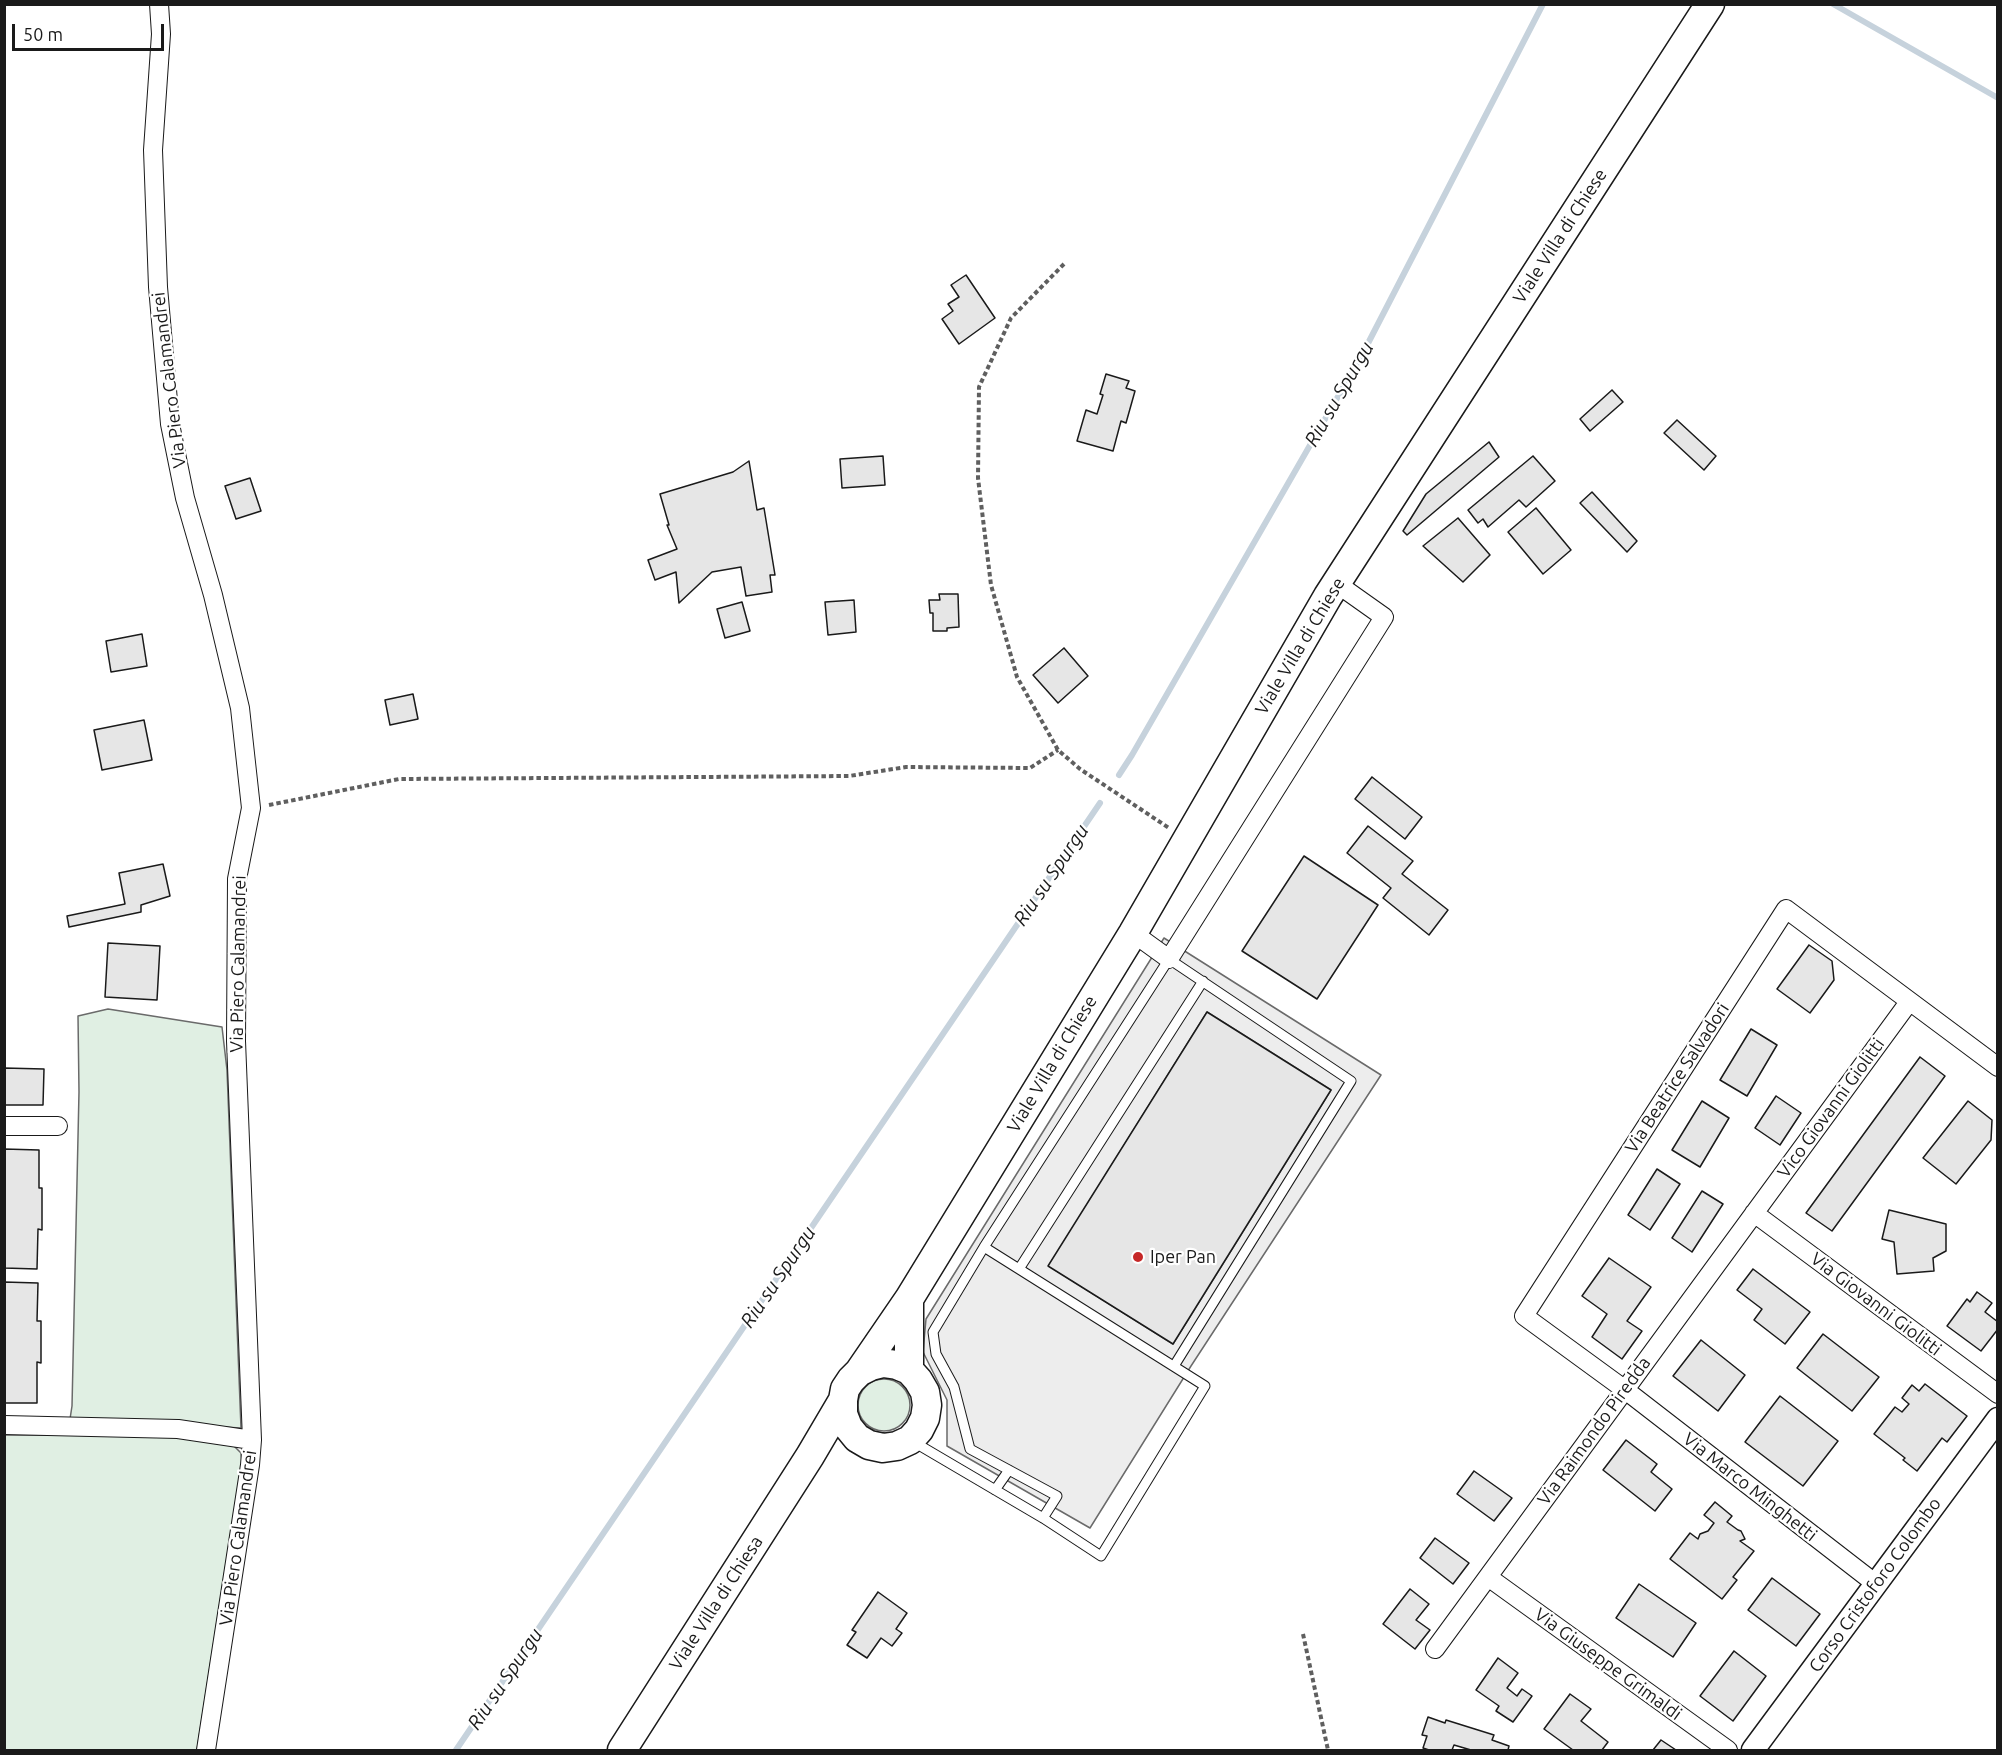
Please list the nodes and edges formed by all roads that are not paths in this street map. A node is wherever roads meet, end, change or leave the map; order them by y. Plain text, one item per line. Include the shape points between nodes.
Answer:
1 (159, 4) edge
2 (1710, 4) edge
3 (1336, 583) junction
4 (1133, 933) junction
5 (1169, 959) junction
6 (1203, 981) junction
7 (1909, 1002) junction
8 (1998, 1067) edge
9 (4, 1126) edge
10 (58, 1126) dead end
11 (1754, 1213) junction
12 (984, 1247) junction
13 (1018, 1269) junction
14 (909, 1299) junction
15 (1174, 1366) junction
16 (909, 1370) junction
17 (859, 1372) junction
18 (1624, 1389) junction
19 (1998, 1394) edge
20 (843, 1400) junction
21 (1998, 1419) edge
22 (4, 1425) edge
23 (857, 1438) junction
24 (252, 1440) junction
25 (910, 1440) junction
26 (810, 1456) junction
27 (1009, 1470) junction
28 (995, 1490) junction
29 (1043, 1518) junction
30 (1488, 1577) junction
31 (1876, 1584) junction
32 (1435, 1649) dead end
33 (206, 1750) edge
34 (622, 1750) edge
35 (1728, 1750) edge
36 (1753, 1750) edge

1 - 24 street, Via Piero Calamandrei via 161,34 153,150 158,287 170,424 184,498 213,595 240,708 250,808 237,879 236,1041
2 - 3 main road, Viale Villa di Chiese
3 - 4 main road, Viale Villa di Chiese
3 - 5 street via 1384,617
4 - 5 street
4 - 14 main road, Viale Villa di Chiese
5 - 6 lane
5 - 12 lane
6 - 13 lane
6 - 15 lane via 1351,1081
7 - 8 street, Via Beatrice Salvadori
7 - 11 street, Vico Giovanni Giolitti
7 - 18 street, Via Beatrice Salvadori via 1786,909 1524,1316
9 - 10 street
11 - 18 street, Via Raimondo Piredda
11 - 19 street, Via Giovanni Giolitti
12 - 13 lane
12 - 27 lane via 933,1332 936,1354 954,1387 970,1449
13 - 15 lane
14 - 16 main road
14 - 17 main road, Viale Villa di Chiesa
15 - 29 lane via 1205,1386 1101,1556
16 - 17 main road via 883,1363
16 - 25 main road via 925,1392 927,1405 925,1418
17 - 20 main road, Viale Villa di Chiesa via 845,1389
18 - 30 street, Via Raimondo Piredda
18 - 31 street, Via Marco Minghetti
20 - 23 main road via 843,1414
20 - 26 main road, Viale Villa di Chiesa
21 - 31 street, Corso Cristoforo Colombo
22 - 24 street via 178,1429
23 - 25 main road via 883,1448
23 - 26 main road
24 - 33 street, Via Piero Calamandrei
25 - 28 lane
26 - 34 main road, Viale Villa di Chiesa
27 - 28 lane
27 - 29 lane via 1057,1496
28 - 29 lane
30 - 32 street, Via Raimondo Piredda
30 - 35 street, Via Giuseppe Grimaldi
31 - 36 street, Corso Cristoforo Colombo

